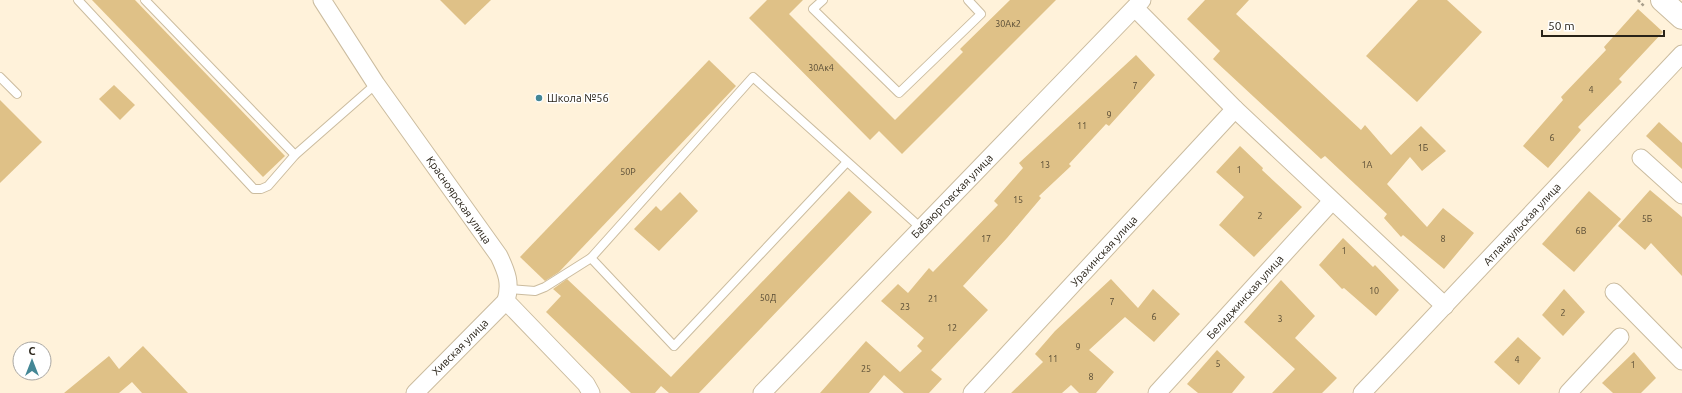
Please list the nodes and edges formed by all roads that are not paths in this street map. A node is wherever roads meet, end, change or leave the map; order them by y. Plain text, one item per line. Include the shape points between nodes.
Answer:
1 (78, 0) edge
2 (145, 0) edge
3 (322, 0) edge
4 (823, 0) edge
5 (968, 0) edge
6 (1662, 0) edge
7 (1138, 4) edge
8 (1682, 18) edge
9 (1682, 54) edge
10 (0, 77) edge
11 (376, 84) junction
12 (17, 94) dead end
13 (1235, 109) junction
14 (295, 155) junction
15 (1641, 158) dead end
16 (847, 162) junction
17 (1682, 195) edge
18 (1332, 202) junction
19 (921, 228) junction
20 (591, 258) junction
21 (1614, 292) dead end
22 (508, 295) junction
23 (1445, 306) junction
24 (1620, 337) dead end
25 (1682, 360) edge
26 (415, 393) edge
27 (591, 393) edge
28 (762, 393) edge
29 (972, 393) edge
30 (1157, 393) edge
31 (1362, 393) edge
32 (1568, 393) edge

1 - 14 lane via 254,189 268,186
2 - 14 lane
3 - 11 street, Красноярская улица
4 - 5 lane via 813,9 898,92 981,14
6 - 8 main road
7 - 13 street
7 - 19 street, Бабаюртовская улица
9 - 23 street, Атланаульская улица
10 - 12 lane
11 - 14 lane
11 - 22 street, Красноярская улица via 499,256 506,272
13 - 18 street
13 - 29 street, Урахинская улица
15 - 17 street
16 - 19 lane
16 - 20 lane via 753,77
16 - 20 lane via 674,346
18 - 23 street
18 - 30 street, Белиджинская улица
19 - 28 street, Бабаюртовская улица
20 - 22 lane via 545,287
21 - 25 street
22 - 26 street, Хивская улица
22 - 27 street, Красноярская улица via 586,384
23 - 31 street, Атланаульская улица
24 - 32 street

